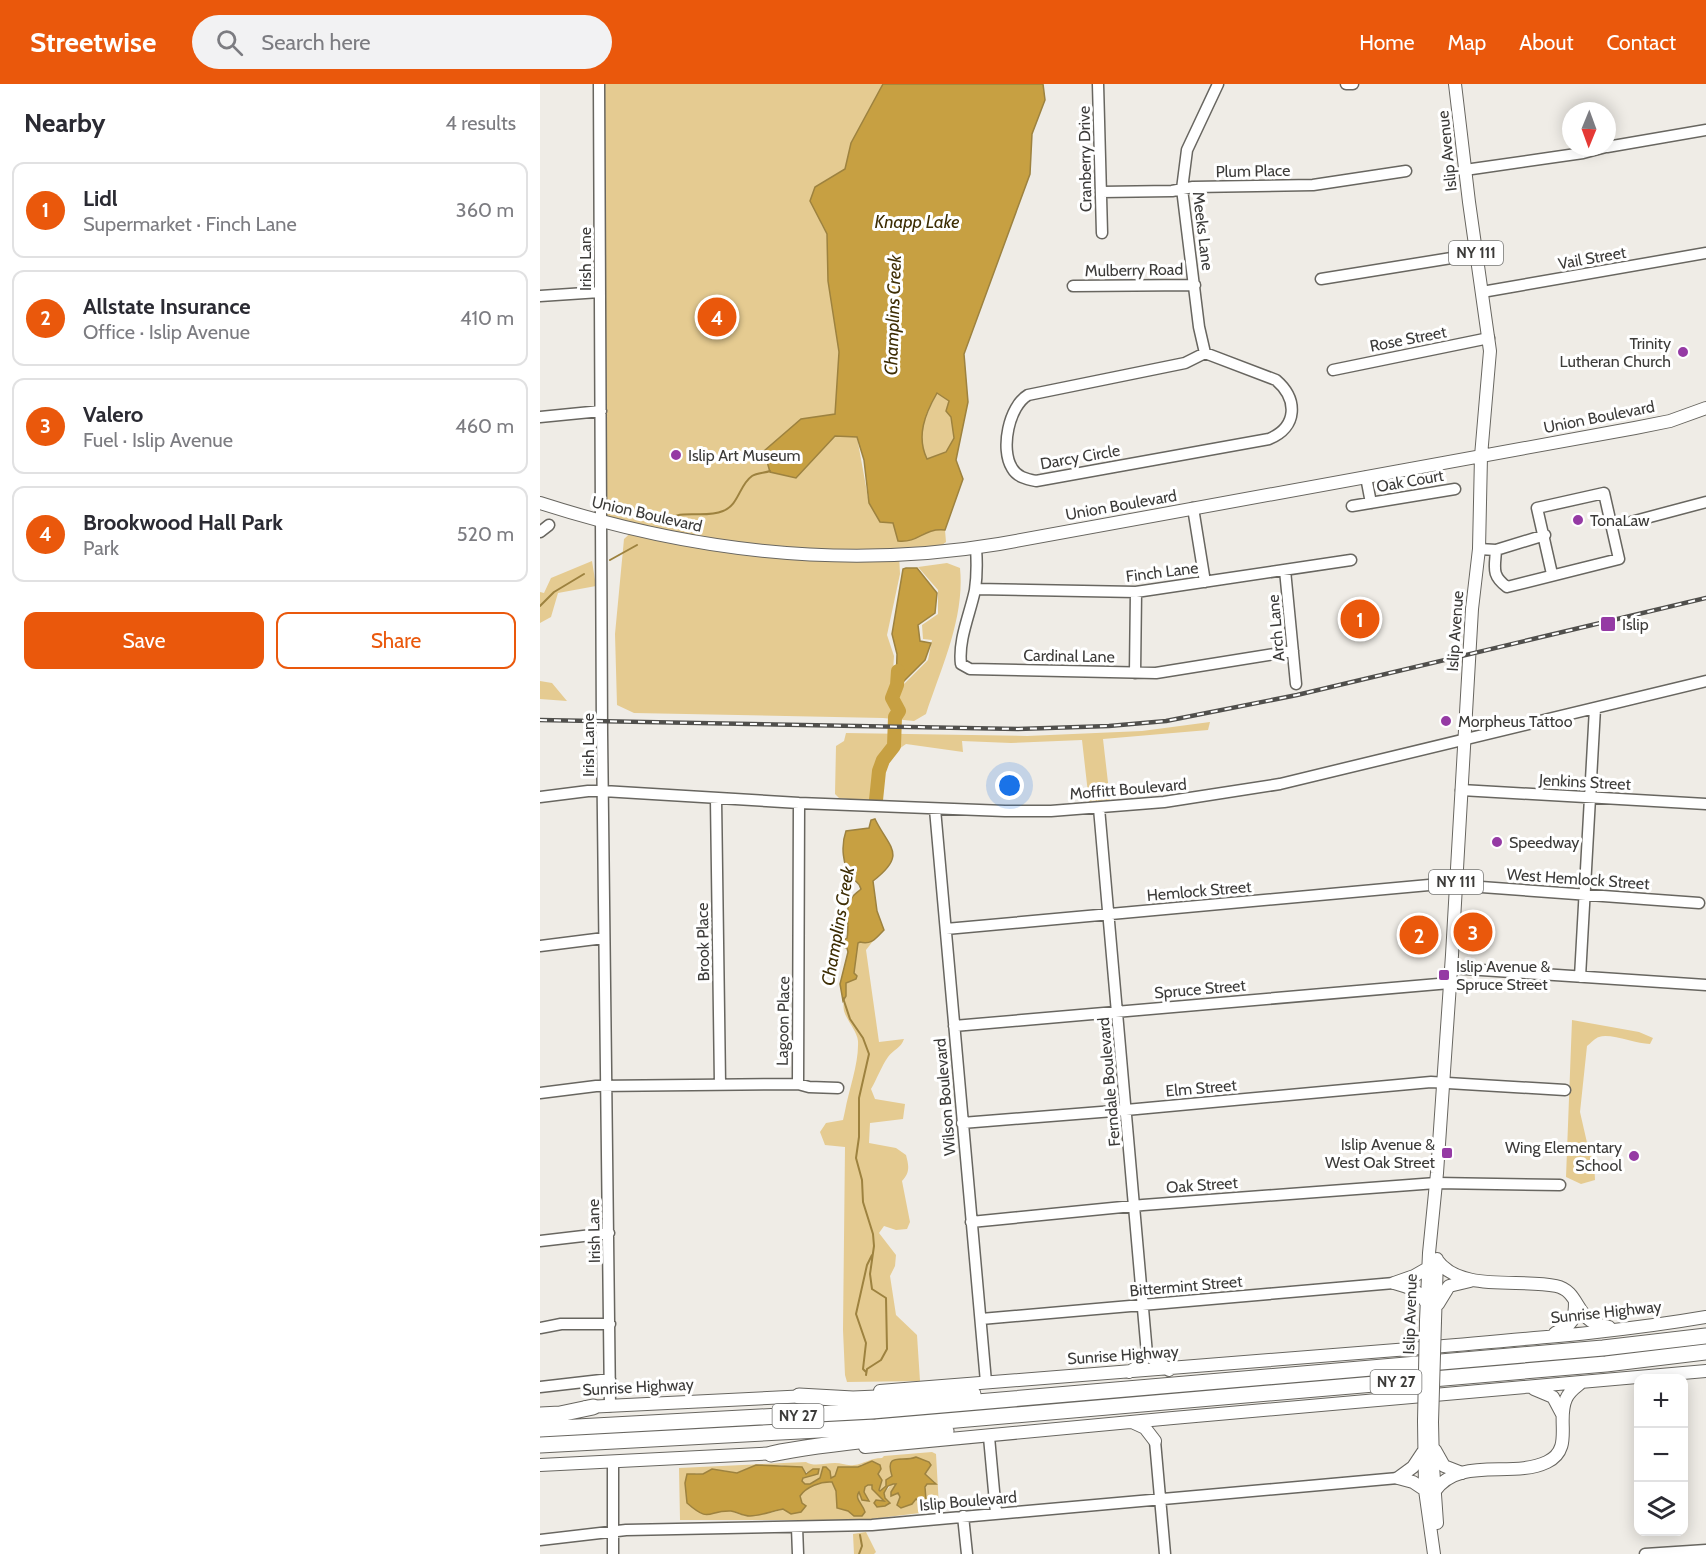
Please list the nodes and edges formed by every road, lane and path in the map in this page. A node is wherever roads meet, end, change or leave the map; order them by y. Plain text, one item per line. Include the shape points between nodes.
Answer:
1 (599, 84) edge
2 (1098, 84) edge
3 (1218, 84) edge
4 (1346, 84) edge
5 (1353, 84) edge
6 (1455, 84) edge
7 (1706, 130) edge
8 (1616, 145) edge
9 (1562, 156) edge
10 (1465, 170) junction
11 (1406, 171) dead end
12 (1182, 189) junction
13 (1101, 192) junction
14 (1102, 233) dead end
15 (1706, 253) edge
16 (1476, 254) junction
17 (1321, 279) dead end
18 (1195, 285) junction
19 (1073, 286) dead end
20 (600, 292) junction
21 (1482, 292) junction
22 (540, 296) edge
23 (1489, 338) junction
24 (1205, 353) junction
25 (1333, 370) dead end
26 (1706, 408) edge
27 (601, 411) junction
28 (540, 417) edge
29 (1480, 456) junction
30 (1366, 477) junction
31 (1455, 489) dead end
32 (1706, 502) edge
33 (540, 503) edge
34 (1371, 503) junction
35 (1352, 506) dead end
36 (1194, 508) junction
37 (602, 522) junction
38 (1631, 522) dead end
39 (1545, 536) junction
40 (976, 548) junction
41 (1496, 550) junction
42 (1478, 555) junction
43 (1351, 560) dead end
44 (1495, 563) junction
45 (1286, 570) junction
46 (1552, 574) junction
47 (1205, 582) junction
48 (975, 589) junction
49 (1136, 592) junction
50 (1293, 651) junction
51 (1135, 673) junction
52 (1706, 681) edge
53 (1296, 684) dead end
54 (1595, 708) junction
55 (1464, 741) junction
56 (1461, 790) junction
57 (603, 791) junction
58 (540, 796) edge
59 (1591, 798) junction
60 (716, 799) junction
61 (799, 803) junction
62 (1706, 804) edge
63 (1099, 808) junction
64 (935, 809) junction
65 (1455, 886) junction
66 (1586, 895) junction
67 (1699, 903) dead end
68 (1109, 914) junction
69 (946, 929) junction
70 (604, 938) junction
71 (540, 946) edge
72 (1451, 968) junction
73 (1580, 977) junction
74 (1450, 983) junction
75 (1706, 985) edge
76 (1117, 1011) junction
77 (954, 1026) junction
78 (1443, 1083) junction
79 (720, 1084) junction
80 (798, 1084) junction
81 (607, 1086) junction
82 (838, 1088) dead end
83 (1565, 1090) dead end
84 (540, 1093) edge
85 (1126, 1110) junction
86 (963, 1123) junction
87 (1436, 1183) junction
88 (1560, 1185) dead end
89 (1134, 1207) junction
90 (971, 1222) junction
91 (609, 1233) junction
92 (540, 1240) edge
93 (1432, 1264) junction
94 (1474, 1280) junction
95 (1394, 1282) junction
96 (1575, 1299) junction
97 (1143, 1304) junction
98 (1431, 1306) junction
99 (1706, 1317) edge
100 (981, 1319) junction
101 (610, 1324) junction
102 (540, 1328) edge
103 (1620, 1330) junction
104 (1550, 1336) junction
105 (1706, 1336) edge
106 (1706, 1352) edge
107 (1147, 1354) junction
108 (1169, 1370) junction
109 (1706, 1371) edge
110 (1128, 1373) junction
111 (610, 1379) junction
112 (986, 1382) junction
113 (1582, 1382) junction
114 (540, 1387) edge
115 (1528, 1387) junction
116 (799, 1396) junction
117 (1055, 1396) junction
118 (610, 1406) junction
119 (593, 1407) junction
120 (540, 1409) edge
121 (1562, 1414) junction
122 (1020, 1415) junction
123 (540, 1416) edge
124 (1173, 1418) junction
125 (1130, 1422) junction
126 (540, 1429) edge
127 (989, 1437) junction
128 (1155, 1441) junction
129 (540, 1445) edge
130 (1428, 1448) junction
131 (771, 1454) junction
132 (613, 1462) junction
133 (540, 1465) edge
134 (1462, 1473) junction
135 (1398, 1478) junction
136 (1430, 1491) junction
137 (1160, 1498) junction
138 (996, 1513) junction
139 (963, 1516) junction
140 (797, 1527) junction
141 (613, 1531) junction
142 (540, 1540) edge
143 (1706, 1550) edge
144 (613, 1554) edge
145 (798, 1554) edge
146 (967, 1554) edge
147 (1165, 1554) edge
148 (1436, 1554) edge
149 (1645, 1554) edge

1 - 20 street, Irish Lane
2 - 13 street, Cranberry Drive
3 - 12 street, Meeks Lane via 1187,150
4 - 5 street
6 - 10 main road, Islip Avenue / NY 111
7 - 8 street
9 - 10 street
10 - 16 main road, Islip Avenue / NY 111
11 - 12 street, Plum Place via 1313,185
12 - 13 street, Plum Place
12 - 18 street, Meeks Lane
13 - 14 street, Cranberry Drive
15 - 21 street, Vail Street
16 - 17 street
16 - 21 main road, Islip Avenue / NY 111
18 - 19 street, Mulberry Road
18 - 24 street, Meeks Lane
20 - 22 street
20 - 27 street, Irish Lane
21 - 23 main road, Islip Avenue / NY 111
23 - 25 street, Rose Street
23 - 29 main road, Islip Avenue / NY 111
24 - 24 street, Darcy Circle via 1185,363 1021,399 1012,414 1008,434 1007,455 1012,469 1019,476 1036,481 1269,439 1285,430 1292,406 1283,387 1275,380
26 - 29 main road, Union Boulevard via 1670,421
27 - 28 street
27 - 37 street, Irish Lane
29 - 30 main road, Union Boulevard
29 - 42 main road, Islip Avenue / NY 111
30 - 34 street, Oak Court
30 - 36 main road, Union Boulevard
31 - 34 street, Oak Court
32 - 38 street
33 - 37 main road, Union Boulevard
34 - 35 street, Oak Court
36 - 40 main road, Union Boulevard
36 - 47 street
37 - 40 main road, Union Boulevard via 729,549 871,556
37 - 57 street, Irish Lane
39 - 41 street
39 - 46 street
39 - 46 street via 1537,508 1604,493 1619,559
40 - 48 street, Cardinal Lane
41 - 42 street
41 - 44 street
42 - 44 street
42 - 55 main road, Islip Avenue / NY 111
43 - 45 street, Finch Lane
44 - 46 street via 1497,579 1507,587
45 - 47 street, Finch Lane
45 - 50 street, Arch Lane
47 - 49 street, Finch Lane
48 - 49 street, Finch Lane
48 - 51 street, Cardinal Lane via 960,653 961,664 970,669
49 - 51 street
50 - 51 street, Cardinal Lane
50 - 53 street, Arch Lane
52 - 54 street, Moffitt Boulevard
54 - 55 street, Moffitt Boulevard
54 - 59 street
55 - 56 main road, Islip Avenue / NY 111
55 - 63 street, Moffitt Boulevard via 1280,784
56 - 59 street, Jenkins Street
56 - 65 main road, Islip Avenue / NY 111
57 - 58 street, Moffitt Boulevard
57 - 60 street, Moffitt Boulevard
57 - 70 street, Irish Lane
59 - 62 street, Jenkins Street
59 - 66 street
60 - 61 street, Moffitt Boulevard
60 - 79 street, Brook Place
61 - 64 street, Moffitt Boulevard
61 - 80 street, Lagoon Place
63 - 64 street, Moffitt Boulevard
63 - 68 street, Ferndale Boulevard
64 - 69 street, Wilson Boulevard
65 - 66 street, West Hemlock Street
65 - 68 street, Hemlock Street via 1440,884
65 - 72 main road, Islip Avenue / NY 111
66 - 67 street, West Hemlock Street
66 - 73 street
68 - 69 street, Hemlock Street
68 - 76 street, Ferndale Boulevard
69 - 77 street, Wilson Boulevard
70 - 71 street
70 - 81 street, Irish Lane
72 - 73 street
72 - 74 main road, Islip Avenue / NY 111
73 - 75 street
74 - 76 street, Spruce Street
74 - 78 main road, Islip Avenue / NY 111
76 - 77 street, Spruce Street
76 - 85 street, Ferndale Boulevard
77 - 86 street, Wilson Boulevard
78 - 83 street, Elm Street
78 - 85 street, Elm Street
78 - 87 main road, Islip Avenue / NY 111
79 - 80 street, Lagoon Place
79 - 81 street, Lagoon Place
80 - 82 street
81 - 84 street, Lagoon Place
81 - 91 street, Irish Lane
85 - 86 street, Elm Street
85 - 89 street, Ferndale Boulevard
86 - 90 street, Wilson Boulevard
87 - 88 street, Oak Street
87 - 89 street, Oak Street
87 - 93 main road, Islip Avenue / NY 111
89 - 90 street, Oak Street
89 - 97 street, Ferndale Boulevard
90 - 100 street, Wilson Boulevard
91 - 92 street
91 - 101 street, Irish Lane
93 - 94 main road
93 - 95 main road via 1419,1274
93 - 98 main road, Islip Avenue / NY 111
94 - 96 main road via 1557,1286
94 - 98 main road via 1449,1286
95 - 97 street, Bittermint Street
95 - 98 main road via 1413,1289
96 - 103 main road via 1591,1321
96 - 104 main road via 1572,1323
97 - 100 street, Bittermint Street
97 - 107 street, Ferndale Boulevard
98 - 130 main road, Islip Avenue / NY 111, bridge
99 - 103 main road, Sunrise Highway
100 - 112 street, Wilson Boulevard
101 - 102 street
101 - 111 street, Irish Lane
103 - 104 main road, Sunrise Highway
104 - 108 main road, Sunrise Highway
105 - 117 highway, Sunrise Highway / NY 27
106 - 122 highway, NY 27
107 - 108 main road
107 - 110 main road
108 - 110 main road, Sunrise Highway
109 - 113 main road
110 - 112 main road, Sunrise Highway
111 - 114 street
111 - 118 street, Irish Lane
112 - 116 main road, Sunrise Highway
113 - 115 main road
113 - 121 main road via 1566,1398
115 - 121 main road via 1553,1397
115 - 124 main road
116 - 117 highway
116 - 118 main road, Sunrise Highway
117 - 126 highway, Sunrise Highway / NY 27 via 794,1416
118 - 119 main road, Sunrise Highway
119 - 120 main road, Sunrise Highway
119 - 123 highway
121 - 134 main road via 1563,1444 1547,1462
122 - 129 highway, NY 27 via 824,1431
122 - 131 highway via 961,1429 811,1445
124 - 125 main road
124 - 128 main road via 1162,1427
125 - 127 main road
125 - 128 main road via 1145,1428
127 - 131 main road
127 - 138 street
128 - 137 street
130 - 134 main road via 1444,1466
130 - 135 main road
130 - 136 main road, Islip Avenue / NY 111
131 - 132 main road
132 - 133 main road
132 - 141 street
134 - 136 main road
135 - 136 main road
135 - 137 street, Islip Boulevard
136 - 148 main road, Islip Avenue / NY 111
137 - 138 street, Islip Boulevard
137 - 147 street
138 - 139 street, Islip Boulevard
139 - 140 street, Islip Boulevard
139 - 146 street
140 - 141 street, Islip Boulevard
140 - 145 street
141 - 142 street, Islip Boulevard
141 - 144 street
143 - 149 street

